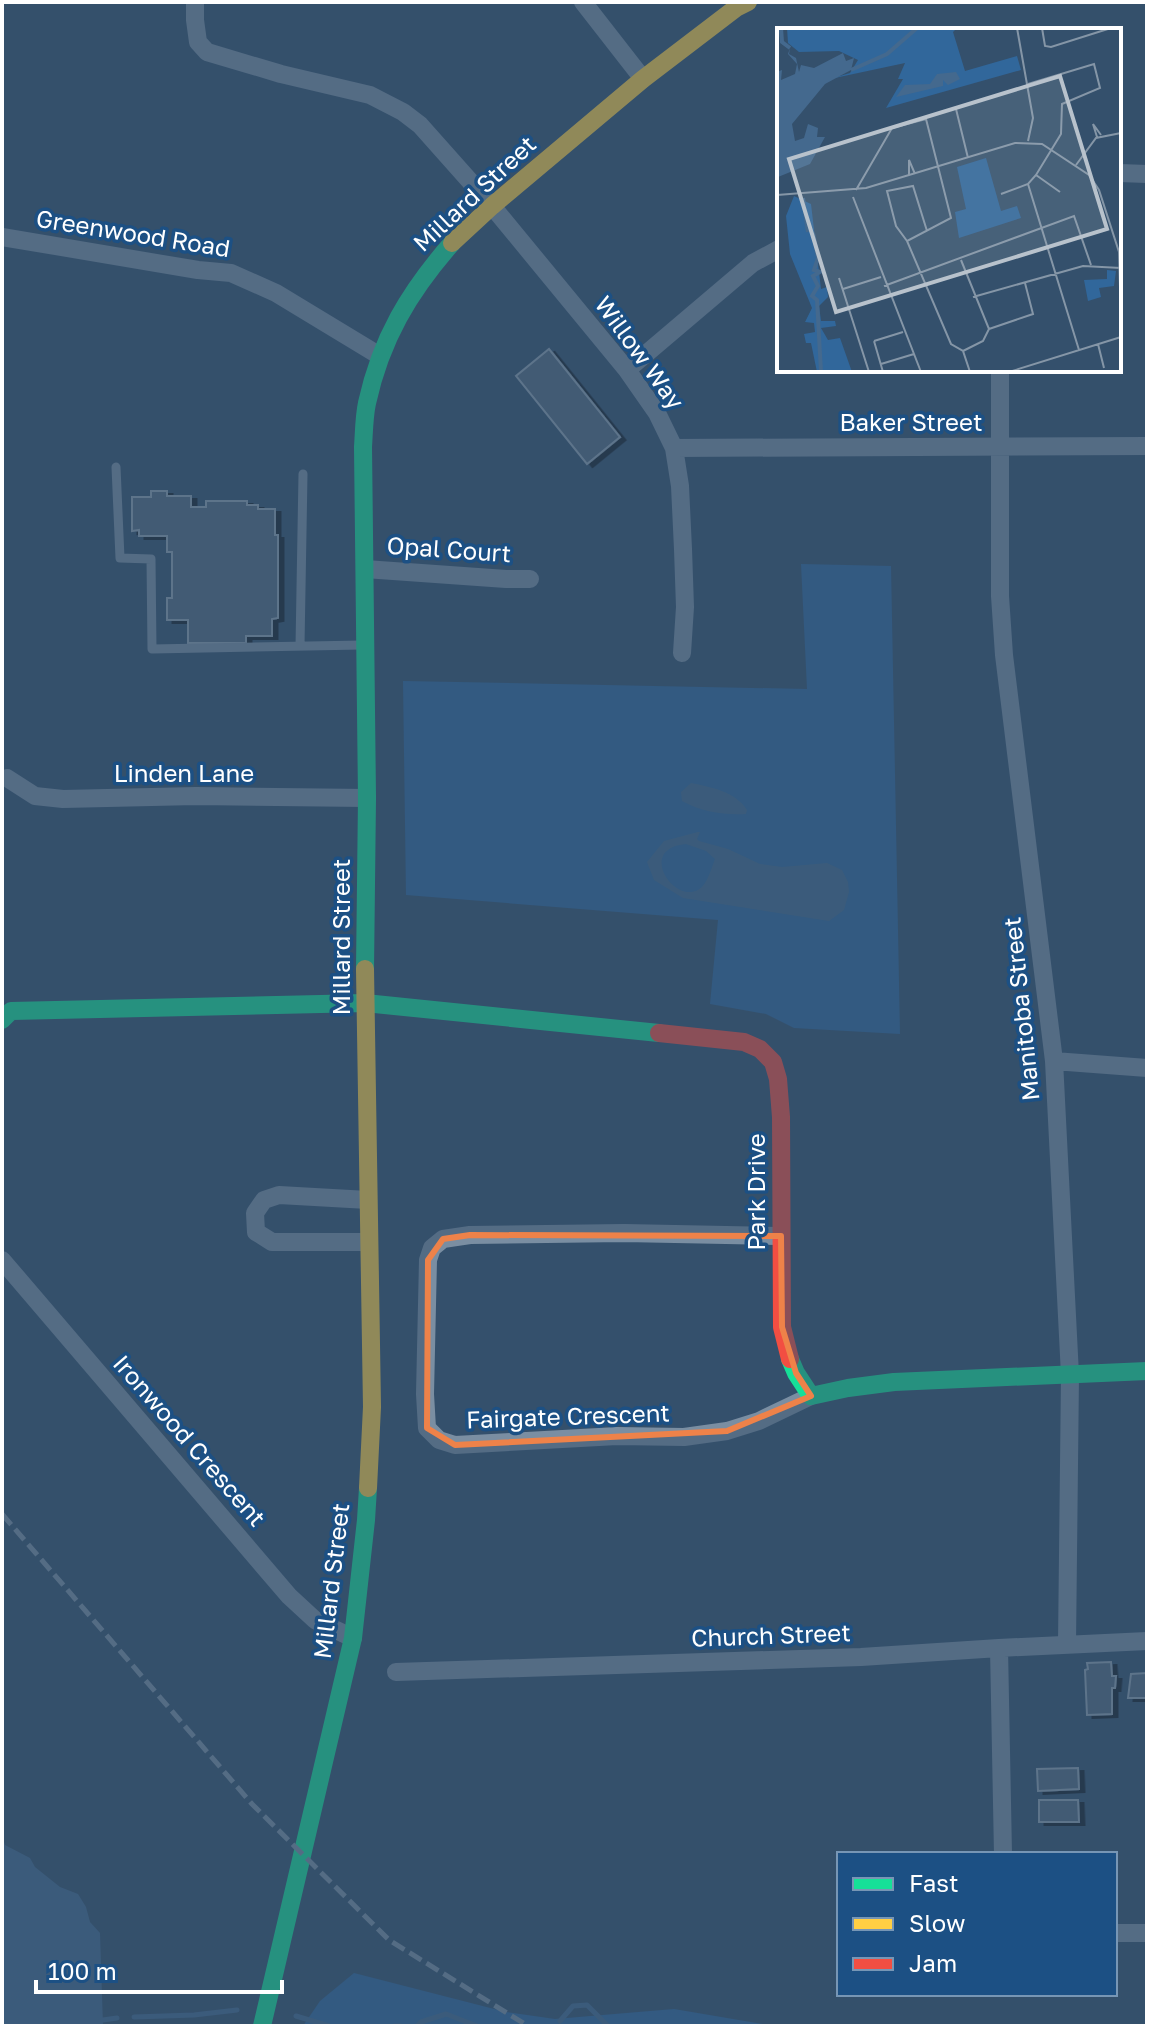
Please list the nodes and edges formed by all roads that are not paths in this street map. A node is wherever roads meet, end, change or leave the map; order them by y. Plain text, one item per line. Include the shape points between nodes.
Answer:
1 (195, 2) edge
2 (583, 2) edge
3 (748, 2) edge
4 (643, 79) junction
5 (1121, 173) edge
6 (1147, 174) edge
7 (492, 206) junction
8 (2, 237) edge
9 (777, 250) edge
10 (380, 356) junction
11 (627, 370) junction
12 (1000, 372) edge
13 (1000, 446) junction
14 (1147, 446) edge
15 (674, 448) junction
16 (116, 467) dead end
17 (303, 474) dead end
18 (365, 569) junction
19 (530, 579) dead end
20 (365, 645) junction
21 (300, 646) junction
22 (682, 653) dead end
23 (7, 778) dead end
24 (367, 798) junction
25 (365, 1003) junction
26 (2, 1020) edge
27 (1054, 1061) junction
28 (1147, 1068) edge
29 (368, 1200) junction
30 (781, 1236) junction
31 (369, 1242) junction
32 (2, 1260) edge
33 (1147, 1371) edge
34 (1070, 1375) junction
35 (811, 1396) junction
36 (353, 1638) junction
37 (1147, 1641) edge
38 (1067, 1644) junction
39 (999, 1648) junction
40 (396, 1672) dead end
41 (1003, 1852) edge
42 (1117, 1933) edge
43 (1147, 1933) edge
44 (262, 2026) edge

1 - 7 street, Willow Way via 198,42 207,52 370,95 403,112
2 - 4 street
3 - 4 street, Millard Street
4 - 7 street, Millard Street
5 - 6 street
7 - 10 street, Millard Street via 430,268 406,302
7 - 11 street, Willow Way
8 - 10 street, Greenwood Road via 231,273 276,293
9 - 11 street via 753,263
10 - 18 street, Millard Street via 366,406 363,447
11 - 15 street, Willow Way
12 - 13 street, Manitoba Street
13 - 14 street, Baker Street
13 - 15 street, Baker Street
13 - 27 street, Manitoba Street via 1004,655
15 - 22 street, Willow Way via 683,549
16 - 21 lane via 120,558 151,559 152,649
17 - 21 lane
18 - 19 street, Opal Court
18 - 20 street, Millard Street
20 - 21 lane
20 - 24 street, Millard Street
23 - 24 street, Linden Lane via 35,796 63,799
24 - 25 street, Millard Street
25 - 26 street via 11,1011
25 - 29 street, Millard Street
25 - 30 street, Park Drive via 744,1042 760,1049 773,1062 778,1079
27 - 28 street
27 - 34 street, Manitoba Street
29 - 31 street, Millard Street
29 - 31 street via 279,1195 264,1200 255,1213 256,1232 272,1242
30 - 35 street, Park Drive via 782,1327 787,1352
30 - 35 street, Fairgate Crescent via 624,1233 443,1239 428,1260 427,1428 439,1440 455,1445 684,1437 759,1421
31 - 36 street, Millard Street via 371,1434
32 - 36 street, Ironwood Crescent via 289,1596 315,1620
33 - 34 street
34 - 35 street via 894,1382
34 - 38 street, Manitoba Street
36 - 44 street, Millard Street
37 - 38 street, Church Street
38 - 39 street, Church Street
39 - 40 street, Church Street
39 - 41 street
42 - 43 street

